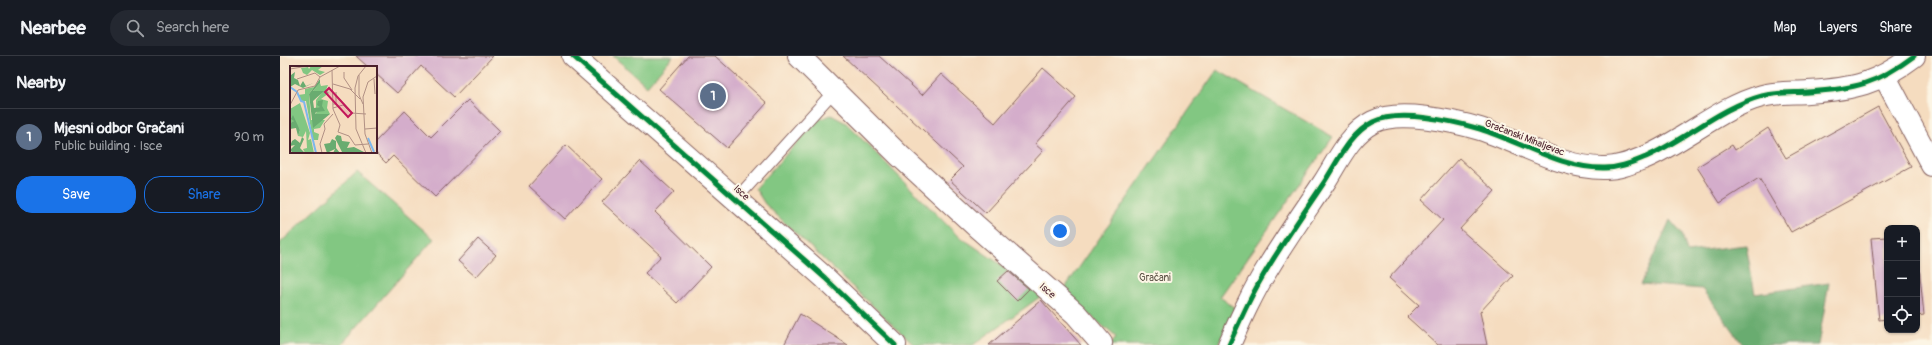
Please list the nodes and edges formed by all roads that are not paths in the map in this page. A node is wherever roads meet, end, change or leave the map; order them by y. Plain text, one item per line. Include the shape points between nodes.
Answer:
1 (573, 56) edge
2 (799, 56) edge
3 (1914, 56) edge
4 (1885, 77) junction
5 (835, 90) junction
6 (1932, 165) edge
7 (736, 199) junction
8 (895, 345) edge
9 (1100, 345) edge
10 (1229, 345) edge

1 - 7 street, Isce
2 - 5 street, Isce
3 - 4 street, Gračanski Mihaljevac
4 - 6 street
4 - 10 street, Gračanski Mihaljevac via 1837,90 1783,93 1752,99 1658,151 1634,162 1611,168 1583,167 1565,162 1481,129 1453,122 1399,115 1373,122 1352,139 1269,266 1253,293
5 - 7 lane
5 - 9 street, Isce via 922,176 1076,314 1101,343
7 - 8 street, Isce via 825,278

